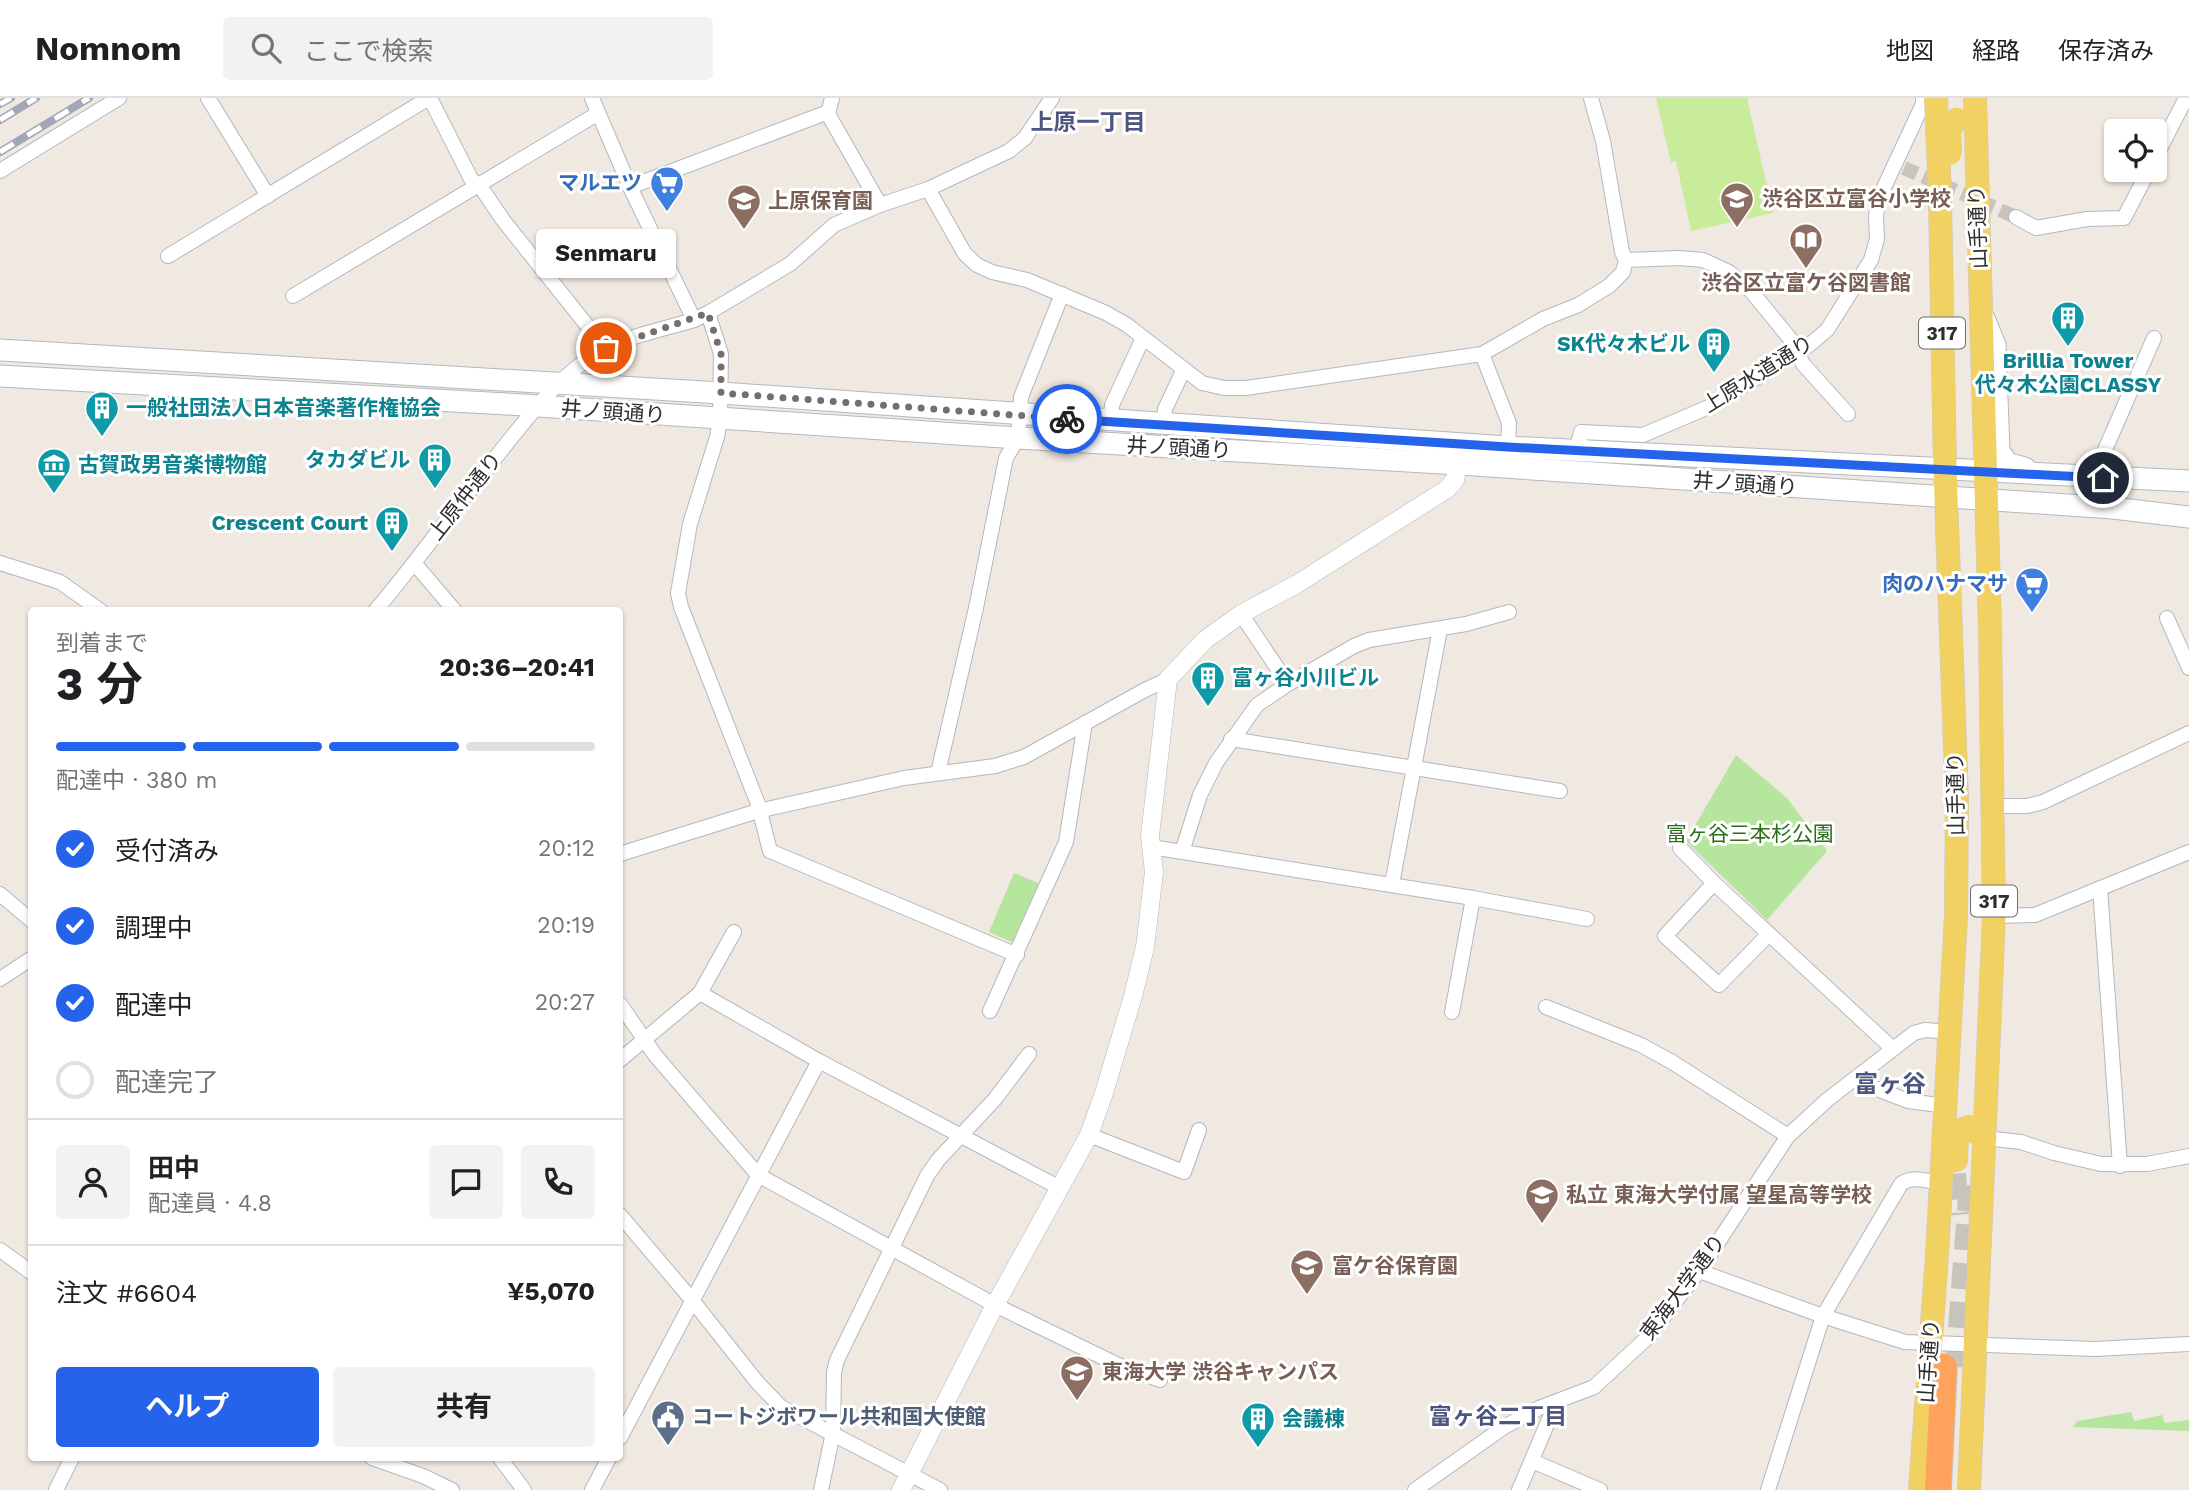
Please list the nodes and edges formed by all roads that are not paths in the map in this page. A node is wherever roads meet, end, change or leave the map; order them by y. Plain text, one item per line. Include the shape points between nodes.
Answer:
1 (119, 98) edge
2 (208, 98) edge
3 (429, 98) edge
4 (592, 98) edge
5 (832, 98) edge
6 (1052, 98) edge
7 (1591, 98) edge
8 (1923, 98) edge
9 (1936, 98) edge
10 (1975, 98) edge
11 (2186, 98) edge
12 (597, 114) junction
13 (828, 114) junction
14 (1966, 122) junction
15 (2167, 135) edge
16 (0, 171) edge
17 (2143, 182) edge
18 (477, 184) junction
19 (630, 187) junction
20 (928, 189) junction
21 (268, 196) junction
22 (1946, 198) junction
23 (880, 205) junction
24 (2016, 217) tunnel mouth
25 (168, 256) dead end
26 (1626, 260) junction
27 (1980, 281) junction
28 (1062, 294) junction
29 (293, 296) dead end
30 (1981, 311) junction
31 (701, 316) junction
32 (1143, 338) junction
33 (2154, 338) dead end
34 (606, 348) junction
35 (0, 350) edge
36 (1797, 352) junction
37 (1482, 354) junction
38 (1184, 369) junction
39 (0, 376) edge
40 (558, 384) junction
41 (1944, 387) junction
42 (721, 393) junction
43 (537, 407) junction
44 (1848, 414) dead end
45 (1020, 415) junction
46 (720, 420) junction
47 (1111, 421) junction
48 (1163, 425) junction
49 (1018, 439) junction
50 (1508, 447) junction
51 (1576, 451) junction
52 (1460, 454) junction
53 (1945, 469) junction
54 (1986, 471) junction
55 (2103, 478) junction
56 (2189, 481) edge
57 (1947, 496) junction
58 (1986, 499) junction
59 (2189, 517) edge
60 (0, 563) edge
61 (415, 564) junction
62 (95, 607) edge
63 (378, 607) edge
64 (452, 607) edge
65 (1509, 612) dead end
66 (1241, 614) junction
67 (2168, 618) dead end
68 (1440, 629) junction
69 (2189, 668) edge
70 (1168, 679) junction
71 (1288, 684) junction
72 (1085, 723) junction
73 (2189, 733) edge
74 (1231, 739) junction
75 (1414, 768) junction
76 (938, 773) junction
77 (1560, 791) dead end
78 (1993, 807) junction
79 (758, 811) junction
80 (1151, 847) junction
81 (1680, 848) dead end
82 (623, 849) edge
83 (1182, 852) junction
84 (2189, 852) edge
85 (1714, 883) junction
86 (1392, 884) junction
87 (2100, 888) junction
88 (0, 894) edge
89 (1473, 898) junction
90 (1994, 916) junction
91 (28, 918) edge
92 (1587, 919) dead end
93 (734, 932) dead end
94 (1769, 934) junction
95 (1017, 956) junction
96 (28, 961) edge
97 (0, 979) edge
98 (700, 993) junction
99 (1546, 1007) dead end
100 (623, 1008) edge
101 (990, 1012) dead end
102 (1452, 1012) dead end
103 (1951, 1032) junction
104 (645, 1039) junction
105 (1893, 1049) junction
106 (1029, 1054) dead end
107 (623, 1057) edge
108 (819, 1061) junction
109 (1854, 1080) junction
110 (1946, 1106) junction
111 (1199, 1130) dead end
112 (1089, 1135) junction
113 (1788, 1136) junction
114 (961, 1137) junction
115 (1985, 1138) junction
116 (2189, 1156) edge
117 (2120, 1166) junction
118 (758, 1175) junction
119 (1940, 1183) junction
120 (1060, 1188) junction
121 (623, 1219) edge
122 (892, 1249) junction
123 (0, 1250) edge
124 (1937, 1255) junction
125 (28, 1270) edge
126 (1699, 1271) junction
127 (692, 1300) junction
128 (995, 1306) junction
129 (1823, 1316) junction
130 (1930, 1344) junction
131 (2189, 1344) edge
132 (1975, 1345) junction
133 (1160, 1380) dead end
134 (1556, 1403) junction
135 (623, 1432) edge
136 (833, 1433) junction
137 (70, 1461) edge
138 (380, 1461) edge
139 (502, 1461) edge
140 (607, 1461) edge
141 (1532, 1461) junction
142 (910, 1474) junction
143 (56, 1490) edge
144 (452, 1490) edge
145 (524, 1490) edge
146 (592, 1490) edge
147 (821, 1490) edge
148 (901, 1490) edge
149 (940, 1490) edge
150 (1415, 1490) edge
151 (1520, 1490) edge
152 (1600, 1490) edge
153 (1768, 1490) edge
154 (1920, 1490) edge
155 (1938, 1490) edge
156 (1953, 1490) edge
157 (1969, 1490) edge

1 - 16 street
2 - 21 street
3 - 18 street
3 - 21 street
4 - 12 street
5 - 13 street
6 - 20 street, 上原仲通り via 1025,138 1009,151
7 - 26 street
8 - 36 street, 上原水道通り via 1899,165 1879,198 1871,260 1827,330
9 - 22 main road, 山手通り / 317, bridge
10 - 14 main road, 山手通り / 317
11 - 15 street
12 - 18 street
12 - 19 street
13 - 19 street
13 - 23 street
14 - 22 main road, bridge via 1949,129
14 - 27 main road, 山手通り / 317
17 - 24 street via 2124,218 2036,228
18 - 29 street
18 - 34 street
19 - 31 street
20 - 23 street, 上原仲通り
20 - 28 street via 965,254 977,265
21 - 25 street
22 - 41 main road, 山手通り / 317 via 1940,255
23 - 31 street, 上原仲通り via 834,225 790,264
26 - 36 street via 1703,260 1729,272 1751,291
26 - 37 street via 1623,272 1609,286
27 - 30 main road, 山手通り / 317
27 - 41 main road via 1969,306 1969,388 1957,395
28 - 32 street via 1106,313
28 - 45 street via 1021,397
30 - 54 main road, 山手通り / 317
30 - 55 main road via 1995,345 2002,457 2014,467
31 - 34 street, 上原仲通り
31 - 42 street via 721,354
32 - 38 street
32 - 47 street via 1112,405
33 - 55 street via 2104,452
34 - 40 street, 上原仲通り
35 - 40 main road, 井ノ頭通り
36 - 44 street
36 - 51 street, 上原水道通り via 1711,406 1643,435 1581,432
37 - 38 street via 1247,388 1202,383
37 - 50 street via 1509,423
38 - 48 street via 1165,408
39 - 43 main road, 井ノ頭通り
40 - 42 main road, 井ノ頭通り
40 - 43 street, 上原仲通り
41 - 53 main road, 山手通り / 317
42 - 45 main road, 井ノ頭通り
42 - 46 street
43 - 46 main road, 井ノ頭通り
43 - 61 street, 上原仲通り
45 - 47 main road, 井ノ頭通り
45 - 49 street
46 - 49 main road, 井ノ頭通り
46 - 79 street via 690,524 678,593
47 - 48 main road, 井ノ頭通り
48 - 52 main road, 井ノ頭通り
49 - 52 main road, 井ノ頭通り
49 - 76 street via 1006,458
50 - 51 main road, 井ノ頭通り
50 - 52 main road, 井ノ頭通り
51 - 53 main road, 井ノ頭通り
52 - 57 main road, 井ノ頭通り
52 - 66 street via 1455,480 1447,489
53 - 54 main road, 井ノ頭通り
53 - 57 main road, 山手通り / 317
54 - 55 main road, 井ノ頭通り
54 - 58 main road, 山手通り / 317
55 - 56 main road, 井ノ頭通り
57 - 58 main road, 井ノ頭通り
57 - 103 main road, 山手通り / 317 via 1957,801
58 - 59 main road, 井ノ頭通り
58 - 78 main road, 山手通り / 317
60 - 62 street via 60,582
61 - 63 street, 上原仲通り
61 - 64 street
65 - 68 street
66 - 70 street via 1205,640
66 - 71 street
67 - 69 street
68 - 71 street via 1369,640
68 - 75 street
70 - 72 street
70 - 80 street
71 - 74 street via 1257,705
72 - 76 street via 1024,757 995,766
72 - 95 street via 1066,842
73 - 78 street via 2042,802
74 - 75 street
74 - 83 street via 1200,795
75 - 77 street
75 - 86 street
76 - 79 street
78 - 90 main road, 山手通り / 317
79 - 82 street
79 - 95 street via 770,851
80 - 83 street
80 - 112 street via 1154,872 1145,947
81 - 85 street
83 - 86 street
84 - 87 street
85 - 94 street
85 - 94 street via 1665,936 1719,985
86 - 89 street
87 - 90 street via 2035,915
87 - 117 street
88 - 91 street
89 - 92 street
89 - 102 street
90 - 115 main road, 山手通り / 317
93 - 98 street
94 - 105 street
95 - 101 street
96 - 97 street
98 - 104 street
98 - 108 street
99 - 113 street via 1662,1056
100 - 104 street
103 - 105 street, 東海大学通り via 1914,1033
103 - 110 main road, 山手通り / 317
104 - 107 street
104 - 118 street
105 - 109 street, 東海大学通り
106 - 114 street
108 - 114 street
108 - 118 street
109 - 110 street via 1908,1101
109 - 113 street, 東海大学通り
110 - 119 main road, 山手通り / 317
111 - 112 street via 1184,1172
112 - 120 street
113 - 126 street, 東海大学通り
114 - 120 street
114 - 122 street via 927,1176
115 - 117 street
115 - 124 main road via 1969,1127 1959,1133 1945,1238
115 - 132 main road, 山手通り / 317
116 - 117 street
118 - 122 street
118 - 127 street
119 - 124 main road, 山手通り / 317
119 - 129 street via 1915,1179 1901,1184
120 - 128 street
121 - 127 street
122 - 128 street
122 - 136 street via 837,1360
123 - 125 street
124 - 130 main road, 山手通り / 317
126 - 129 street
126 - 134 street, 東海大学通り via 1647,1338 1594,1387
127 - 135 street
127 - 136 street via 781,1407
128 - 133 street
128 - 142 street
129 - 130 street via 1895,1340
129 - 153 street
130 - 132 street
130 - 154 main road, 山手通り / 317
131 - 132 street via 2095,1349
132 - 157 main road, 山手通り / 317
134 - 141 street
134 - 150 street, 東海大学通り via 1504,1427
136 - 142 street
136 - 147 street
137 - 143 street
138 - 144 street
139 - 145 street
140 - 146 street
141 - 151 street
141 - 152 street
142 - 148 street
142 - 149 street
155 - 156 highway via 1951,1367

